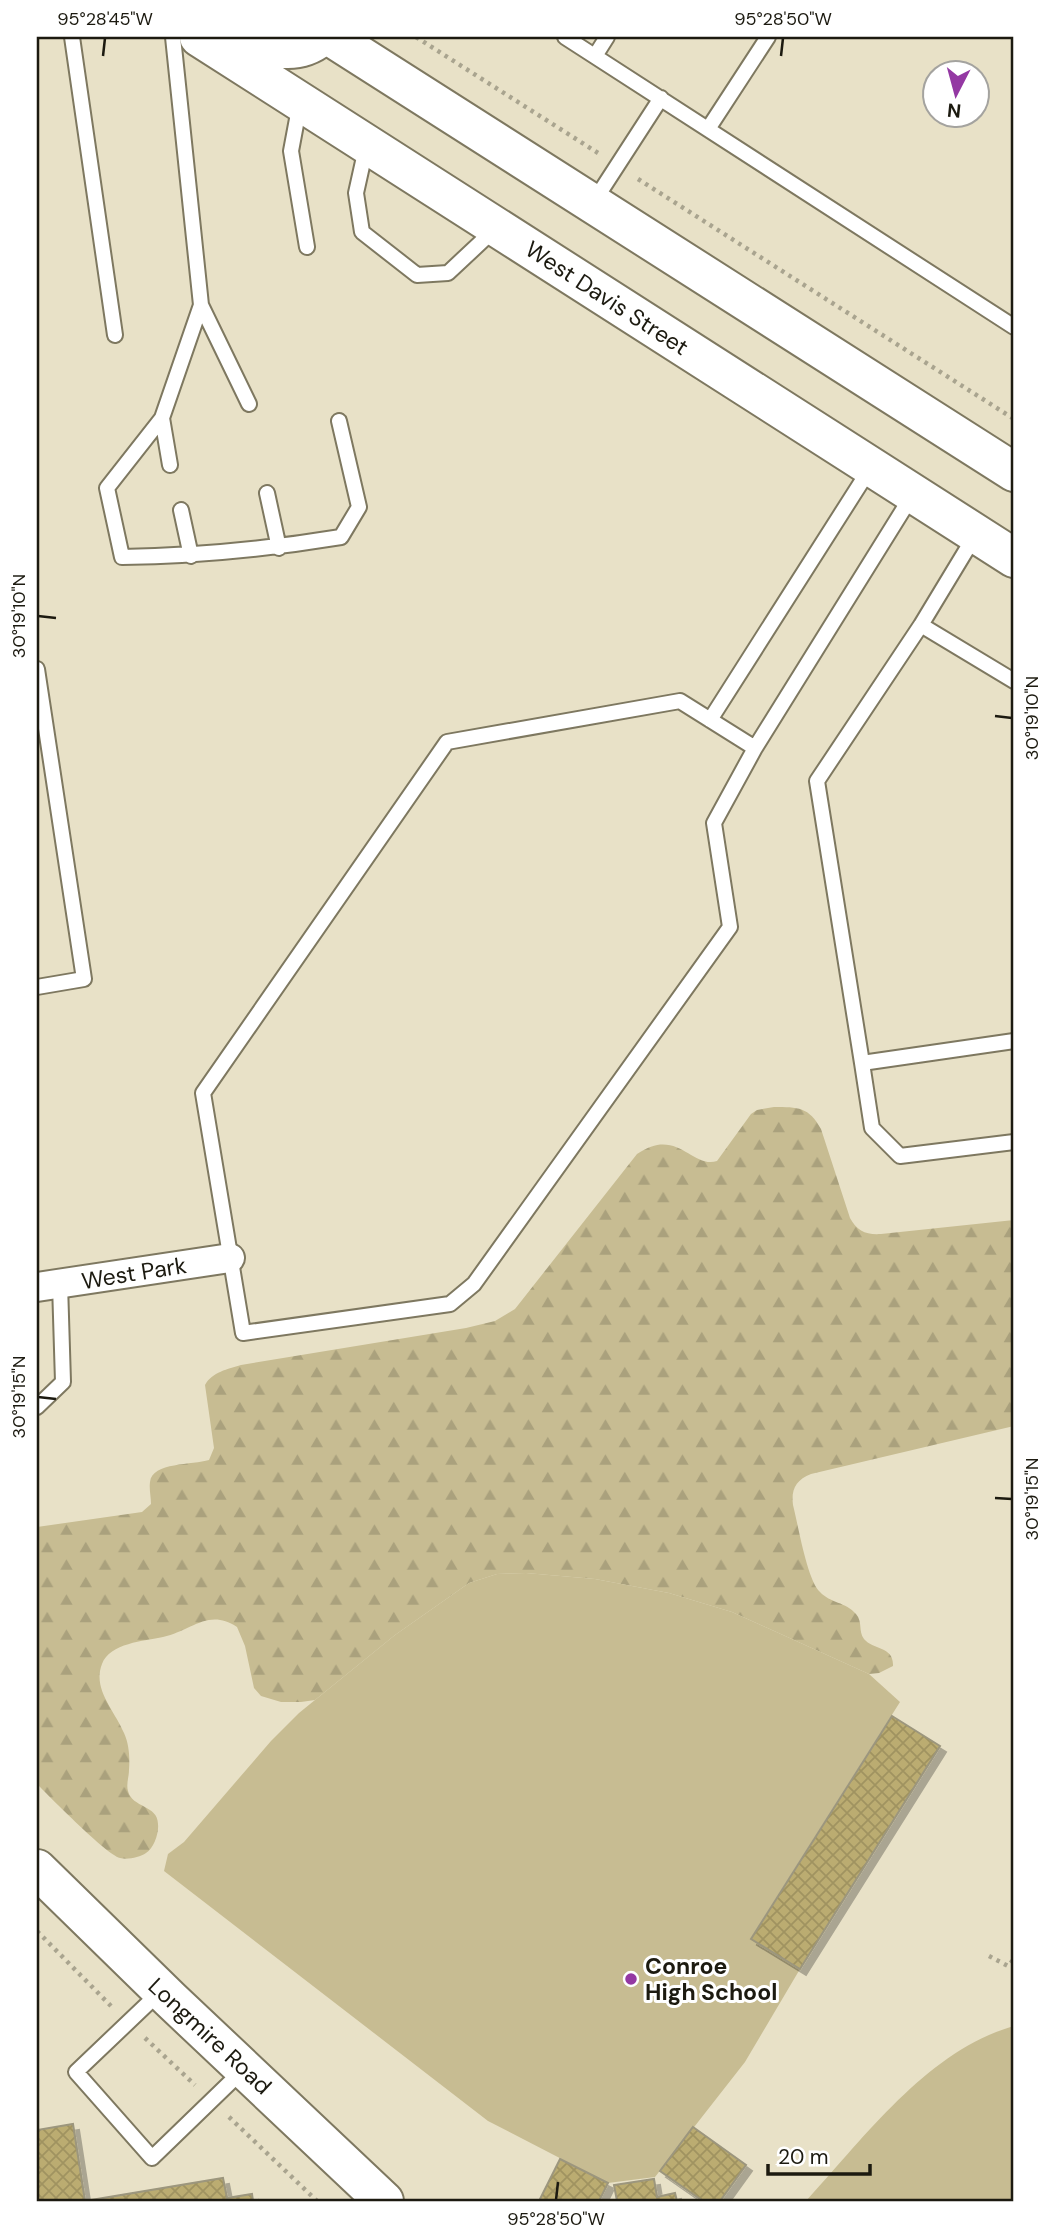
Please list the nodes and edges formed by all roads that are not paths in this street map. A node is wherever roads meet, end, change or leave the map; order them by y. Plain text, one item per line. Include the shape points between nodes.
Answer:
1 (72, 37) edge
2 (173, 37) edge
3 (199, 37) edge
4 (249, 37) edge
5 (321, 37) edge
6 (331, 37) edge
7 (565, 37) edge
8 (607, 37) edge
9 (768, 37) edge
10 (595, 56) junction
11 (661, 98) junction
12 (300, 102) junction
13 (708, 129) junction
14 (367, 145) junction
15 (593, 203) junction
16 (497, 227) junction
17 (307, 247) dead end
18 (201, 305) junction
19 (1014, 327) edge
20 (115, 335) dead end
21 (249, 404) dead end
22 (162, 418) junction
23 (339, 421) dead end
24 (170, 465) dead end
25 (1014, 472) edge
26 (893, 481) junction
27 (267, 494) dead end
28 (181, 510) dead end
29 (1014, 528) edge
30 (976, 534) junction
31 (279, 548) junction
32 (191, 556) junction
33 (1014, 558) edge
34 (921, 625) junction
35 (37, 669) edge
36 (1014, 681) edge
37 (710, 720) junction
38 (755, 748) junction
39 (37, 986) edge
40 (1014, 1041) edge
41 (862, 1063) junction
42 (1014, 1142) edge
43 (230, 1258) junction
44 (49, 1286) edge
45 (37, 1407) edge
46 (37, 1869) edge
47 (162, 1991) junction
48 (244, 2069) junction
49 (384, 2201) edge

1 - 20 lane
2 - 18 lane
3 - 12 main road, West Davis Street
4 - 5 main road via 282,50 311,45
6 - 15 main road
7 - 10 lane
8 - 10 lane
9 - 13 lane
10 - 11 lane
11 - 13 lane
11 - 15 lane
12 - 14 main road, West Davis Street
12 - 17 lane via 291,151
13 - 19 lane
14 - 16 main road, West Davis Street
14 - 16 lane via 356,193 362,232 417,275 448,273
15 - 25 main road
16 - 26 main road, West Davis Street
18 - 21 lane
18 - 22 lane
22 - 24 lane
22 - 32 lane via 107,488 109,499 122,558
23 - 31 lane via 359,507 341,537
26 - 29 main road via 958,492
26 - 30 main road, West Davis Street
26 - 37 lane
26 - 38 lane
27 - 31 lane
28 - 32 lane
30 - 33 main road, West Davis Street
30 - 34 lane
31 - 32 lane
34 - 36 lane
34 - 41 lane via 817,781
35 - 39 lane via 84,979
37 - 38 lane
37 - 43 lane via 680,701 447,742 203,1093
38 - 43 lane via 714,823 730,927 474,1284 450,1304 243,1333
40 - 41 lane
41 - 42 lane via 872,1128 900,1156
43 - 44 street, West Park
44 - 45 lane via 63,1382
46 - 47 main road, Longmire Road
47 - 48 main road, Longmire Road
47 - 48 lane via 76,2073 152,2158
48 - 49 main road, Longmire Road

